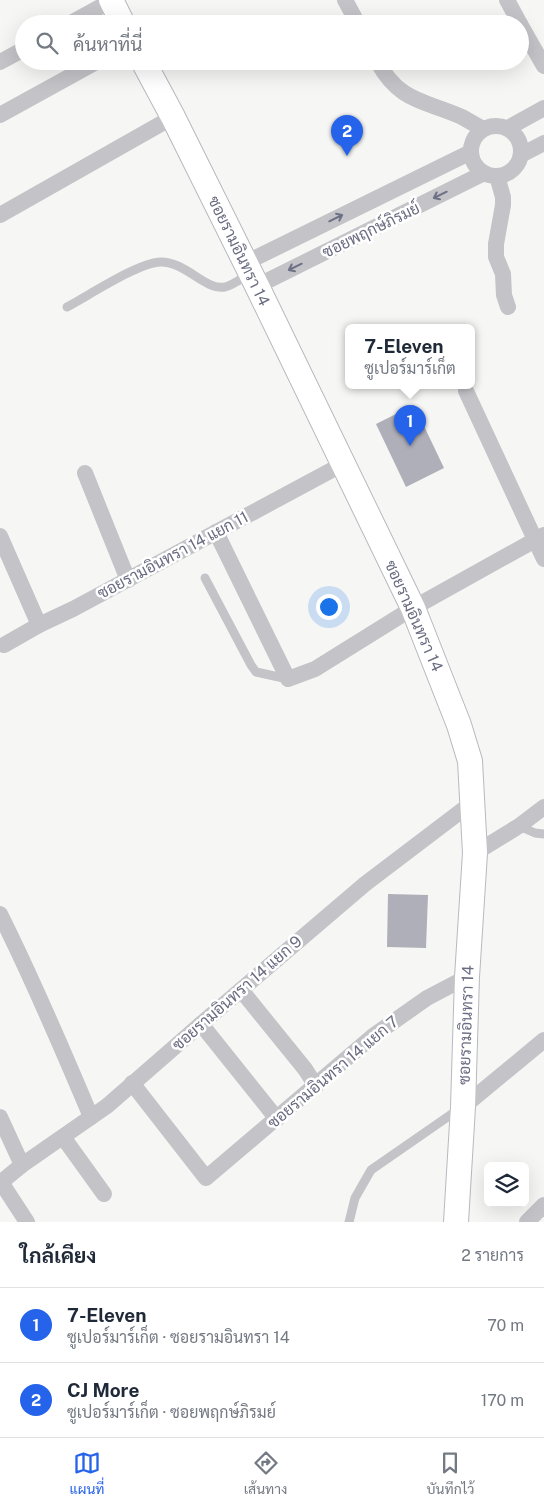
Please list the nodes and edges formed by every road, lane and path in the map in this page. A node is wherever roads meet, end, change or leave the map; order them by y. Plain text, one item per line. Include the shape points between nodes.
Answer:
1 (111, 0) edge
2 (346, 0) edge
3 (507, 0) edge
4 (85, 15) edge
5 (118, 15) edge
6 (354, 15) edge
7 (515, 15) edge
8 (529, 40) edge
9 (15, 54) edge
10 (0, 62) edge
11 (544, 66) edge
12 (82, 70) edge
13 (148, 70) edge
14 (382, 70) edge
15 (544, 108) edge
16 (0, 115) edge
17 (173, 117) junction
18 (508, 128) junction
19 (483, 129) junction
20 (544, 144) edge
21 (471, 152) junction
22 (521, 155) junction
23 (490, 175) junction
24 (0, 215) edge
25 (251, 274) junction
26 (67, 307) dead end
27 (508, 308) dead end
28 (466, 391) dead end
29 (343, 464) junction
30 (84, 473) dead end
31 (216, 532) junction
32 (0, 536) edge
33 (540, 537) edge
34 (544, 559) edge
35 (204, 578) dead end
36 (128, 580) junction
37 (413, 608) junction
38 (39, 625) junction
39 (4, 645) dead end
40 (288, 678) junction
41 (473, 802) junction
42 (544, 807) edge
43 (519, 826) junction
44 (544, 834) edge
45 (475, 853) junction
46 (0, 914) edge
47 (467, 977) junction
48 (241, 990) junction
49 (201, 1024) junction
50 (544, 1040) edge
51 (132, 1083) junction
52 (316, 1086) junction
53 (463, 1106) junction
54 (91, 1116) junction
55 (0, 1117) edge
56 (277, 1118) junction
57 (63, 1137) junction
58 (22, 1164) junction
59 (1, 1182) edge
60 (104, 1194) dead end
61 (544, 1206) edge
62 (27, 1222) edge
63 (349, 1222) edge
64 (456, 1222) edge
65 (526, 1222) edge

1 - 4 street
1 - 5 street
2 - 6 street
3 - 7 street
8 - 11 street
9 - 10 street
12 - 16 street
13 - 17 street, ซอยรามอินทรา 14
14 - 19 street via 396,88 410,98 464,118
15 - 18 street
17 - 24 street
17 - 25 street, ซอยรามอินทรา 14
18 - 19 street via 495,125
18 - 22 street via 521,144
19 - 21 street via 474,139
20 - 22 street, ซอยพฤกษ์ภิรมย์
21 - 23 street via 474,164
25 -> 21 street, ซอยพฤกษ์ภิรมย์
22 - 23 street, ซอยพฤกษ์ภิรมย์ via 517,166 508,173
23 -> 25 street, ซอยพฤกษ์ภิรมย์
23 - 27 street via 503,197 496,257 503,274
25 - 26 lane via 218,287 181,267 160,262 142,266
25 - 29 street, ซอยรามอินทรา 14
28 - 33 street
29 - 31 street, ซอยรามอินทรา 14 แยก 11
29 - 37 street, ซอยรามอินทรา 14
30 - 36 street
31 - 36 street, ซอยรามอินทรา 14 แยก 11
31 - 40 street
32 - 38 street
33 - 34 street
33 - 37 street
35 - 40 lane via 256,672
36 - 38 street, ซอยรามอินทรา 14 แยก 11
37 - 40 street via 315,669
37 - 41 street, ซอยรามอินทรา 14 via 460,725 470,761
38 - 39 street, ซอยรามอินทรา 14 แยก 11
41 - 45 street, ซอยรามอินทรา 14
41 - 48 street, ซอยรามอินทรา 14 แยก 9 via 365,884
42 - 43 street
43 - 44 lane
43 - 45 street
45 - 47 street, ซอยรามอินทรา 14
46 - 54 street
47 - 52 street, ซอยรามอินทรา 14 แยก 7 via 412,1008 373,1036
47 - 53 street, ซอยรามอินทรา 14
48 - 49 street, ซอยรามอินทรา 14 แยก 9
48 - 52 street
49 - 51 street, ซอยรามอินทรา 14 แยก 9
49 - 56 street
50 - 53 street
51 - 54 street, ซอยรามอินทรา 14 แยก 9 via 108,1106
51 - 56 street, ซอยรามอินทรา 14 แยก 7 via 206,1178
52 - 56 street, ซอยรามอินทรา 14 แยก 7
53 - 63 lane via 371,1170 355,1198
53 - 64 street, ซอยรามอินทรา 14
54 - 57 street, ซอยรามอินทรา 14 แยก 9
55 - 58 street
57 - 58 street, ซอยรามอินทรา 14 แยก 9
57 - 60 street
58 - 59 street, ซอยรามอินทรา 14 แยก 9
59 - 62 street
61 - 65 street

